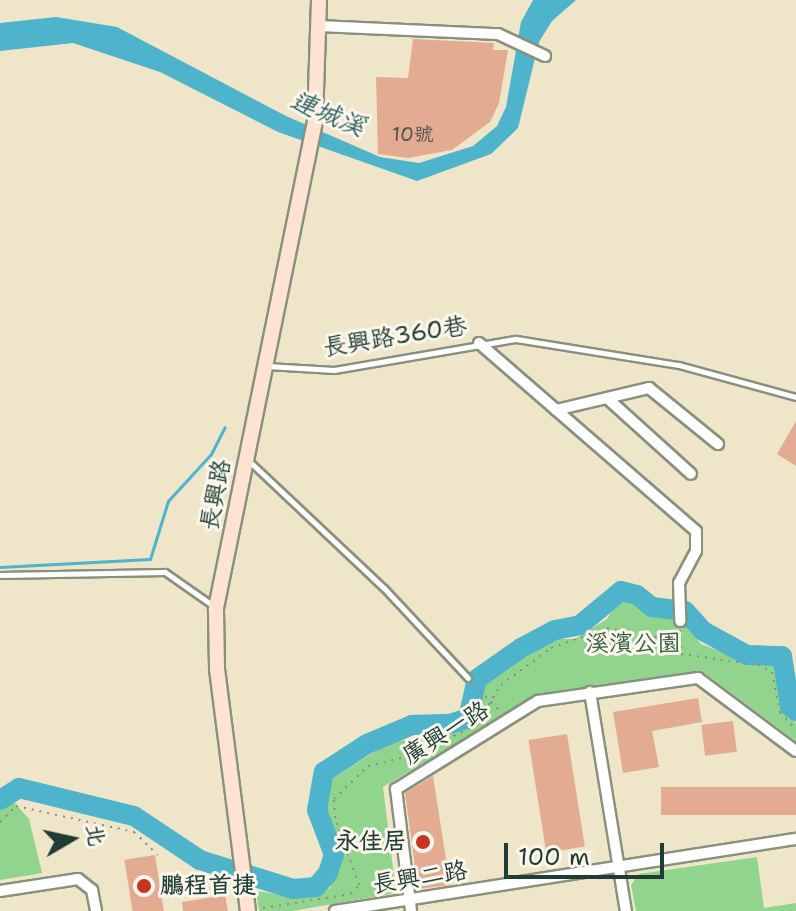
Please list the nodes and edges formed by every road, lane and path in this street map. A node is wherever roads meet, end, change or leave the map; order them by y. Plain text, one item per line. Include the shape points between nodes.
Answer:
1 (319, 0) edge
2 (319, 26) junction
3 (545, 56) dead end
4 (479, 343) junction
5 (264, 366) junction
6 (796, 397) edge
7 (607, 398) junction
8 (556, 410) junction
9 (718, 444) dead end
10 (246, 458) junction
11 (691, 474) dead end
12 (0, 575) edge
13 (216, 608) junction
14 (680, 621) joint
15 (681, 654) junction
16 (468, 678) joint
17 (590, 692) junction
18 (491, 705) junction
19 (510, 717) junction
20 (796, 730) edge
21 (796, 751) edge
22 (0, 822) edge
23 (796, 839) edge
24 (158, 855) dead end
25 (619, 867) junction
26 (0, 891) edge
27 (409, 899) junction
28 (256, 909) edge
29 (96, 911) edge
30 (335, 911) edge
31 (411, 911) edge
32 (626, 911) edge

1 - 2 main road, 長興路
2 - 3 street via 498,34
2 - 5 main road, 長興路 via 312,136
4 - 5 lane, 長興路360巷 via 334,370
4 - 6 lane via 529,340 679,365
4 - 8 street, 長興路360巷
5 - 10 main road, 長興路
7 - 8 street
7 - 9 street via 649,388
7 - 11 street
8 - 14 street, 長興路360巷 via 696,531 696,551 679,583
10 - 13 main road, 長興路
10 - 16 lane via 384,588
12 - 13 lane via 165,572
13 - 28 main road, 長興路 via 217,668 244,884
14 - 15 path
15 - 18 path via 655,637 607,628 551,648 519,668
15 - 20 path via 758,665 772,672 780,712
16 - 18 path
17 - 19 street, 廣興一路 via 538,701
17 - 21 street, 廣興一路 via 698,678
17 - 25 street
18 - 19 path
18 - 28 path via 476,725 449,739 418,754 368,766 334,799 335,818 359,885 351,894
19 - 27 street, 廣興一路 via 393,794
22 - 24 path via 16,806 134,832
23 - 25 street, 長興二路
25 - 27 street, 長興二路
25 - 32 street
26 - 29 street via 78,879 92,890
27 - 30 street, 長興二路
27 - 31 street, 廣興一路

